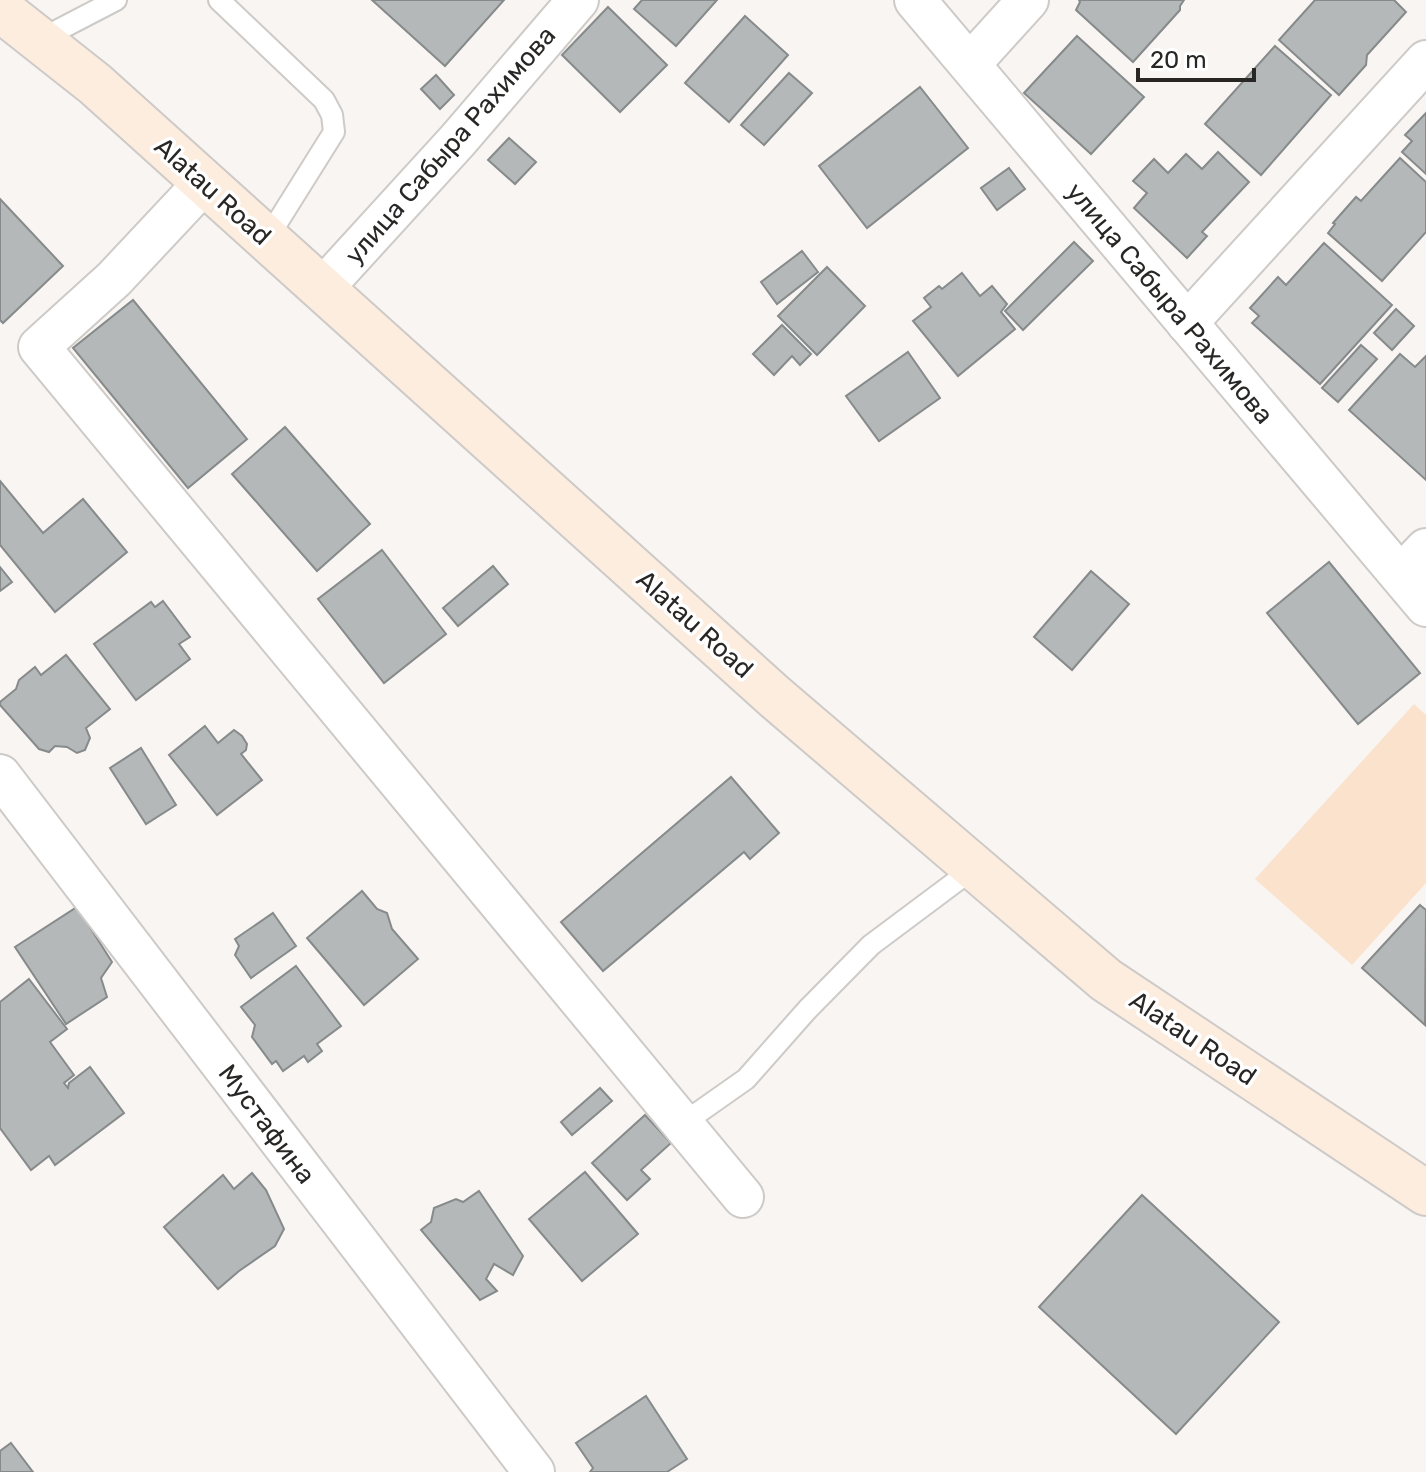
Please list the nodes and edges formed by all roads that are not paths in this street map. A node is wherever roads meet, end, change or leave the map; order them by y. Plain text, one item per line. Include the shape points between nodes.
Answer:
1 (116, 0) edge
2 (219, 0) edge
3 (578, 0) edge
4 (915, 0) edge
5 (1028, 0) edge
6 (20, 17) edge
7 (1426, 61) edge
8 (970, 64) junction
9 (204, 183) junction
10 (267, 239) junction
11 (322, 289) junction
12 (1187, 323) junction
13 (1413, 562) edge
14 (1426, 606) edge
15 (0, 775) edge
16 (974, 868) junction
17 (682, 1124) junction
18 (1426, 1193) edge
19 (743, 1197) dead end
20 (534, 1472) edge

1 - 6 lane
2 - 10 lane via 324,100 332,115 334,132
3 - 11 street, улица Сабыра Рахимова
4 - 8 street, улица Сабыра Рахимова
5 - 8 street
6 - 9 main road, Alatau Road
7 - 12 street
8 - 12 street, улица Сабыра Рахимова
9 - 10 main road, Alatau Road
9 - 17 street via 114,279 39,347
10 - 11 main road, Alatau Road
11 - 16 main road, Alatau Road via 775,697
12 - 13 street, улица Сабыра Рахимова
13 - 14 street, улица Сабыра Рахимова
15 - 20 street, Мустафина
16 - 17 lane via 871,945 746,1079
16 - 18 main road, Alatau Road via 1106,980
17 - 19 street

